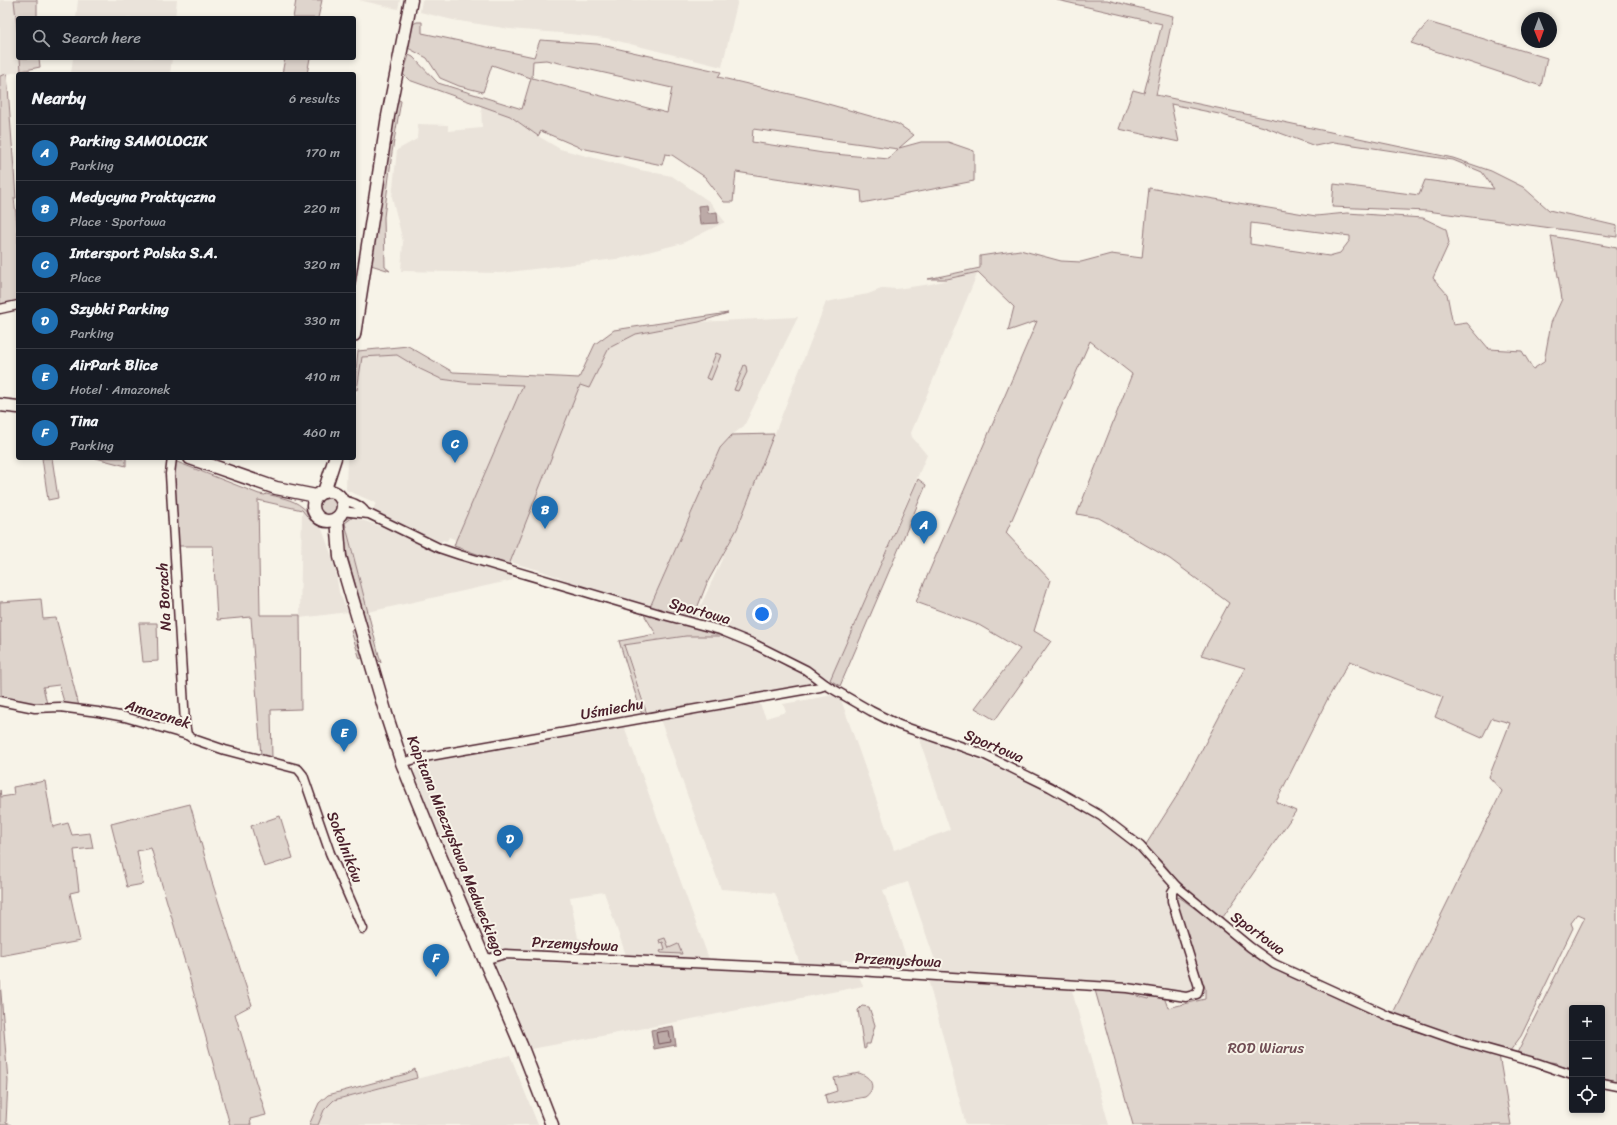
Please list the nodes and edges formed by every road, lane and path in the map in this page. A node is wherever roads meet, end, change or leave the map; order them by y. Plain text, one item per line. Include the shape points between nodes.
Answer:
1 (411, 0) edge
2 (358, 277) edge
3 (16, 305) edge
4 (356, 306) edge
5 (0, 309) edge
6 (0, 405) edge
7 (16, 407) edge
8 (172, 460) edge
9 (196, 460) edge
10 (335, 460) edge
11 (329, 505) junction
12 (366, 513) junction
13 (826, 684) junction
14 (0, 701) edge
15 (187, 735) junction
16 (402, 763) junction
17 (302, 775) joint
18 (1176, 886) junction
19 (363, 929) dead end
20 (484, 960) junction
21 (1569, 1075) edge
22 (1605, 1084) edge
23 (1617, 1086) edge
24 (552, 1125) edge

1 - 2 main road
2 - 4 main road
3 - 5 street
6 - 7 main road
8 - 15 street, Na Borach via 170,474
9 - 11 main road
10 - 11 main road
11 - 12 street, Sportowa
11 - 12 street, Sportowa via 354,503
11 - 16 main road, Kapitana Mieczysława Medweckiego via 339,551
12 - 13 street, Sportowa via 460,556 720,630 806,670
13 - 16 street, Uśmiechu
13 - 18 street, Sportowa via 871,712 899,725 983,754 1077,802 1106,819 1140,846
14 - 15 street, Amazonek via 35,708 60,707 125,717
15 - 17 street, Amazonek via 225,750 298,769
16 - 20 main road, Kapitana Mieczysława Medweckiego
17 - 19 street, Sokolników via 330,853
18 - 20 street, Przemysłowa via 1172,901 1199,987 1197,994 1186,997 1127,988 858,971 505,954
18 - 21 street, Sportowa via 1274,964 1417,1027
20 - 24 main road, Kapitana Mieczysława Medweckiego
22 - 23 street

